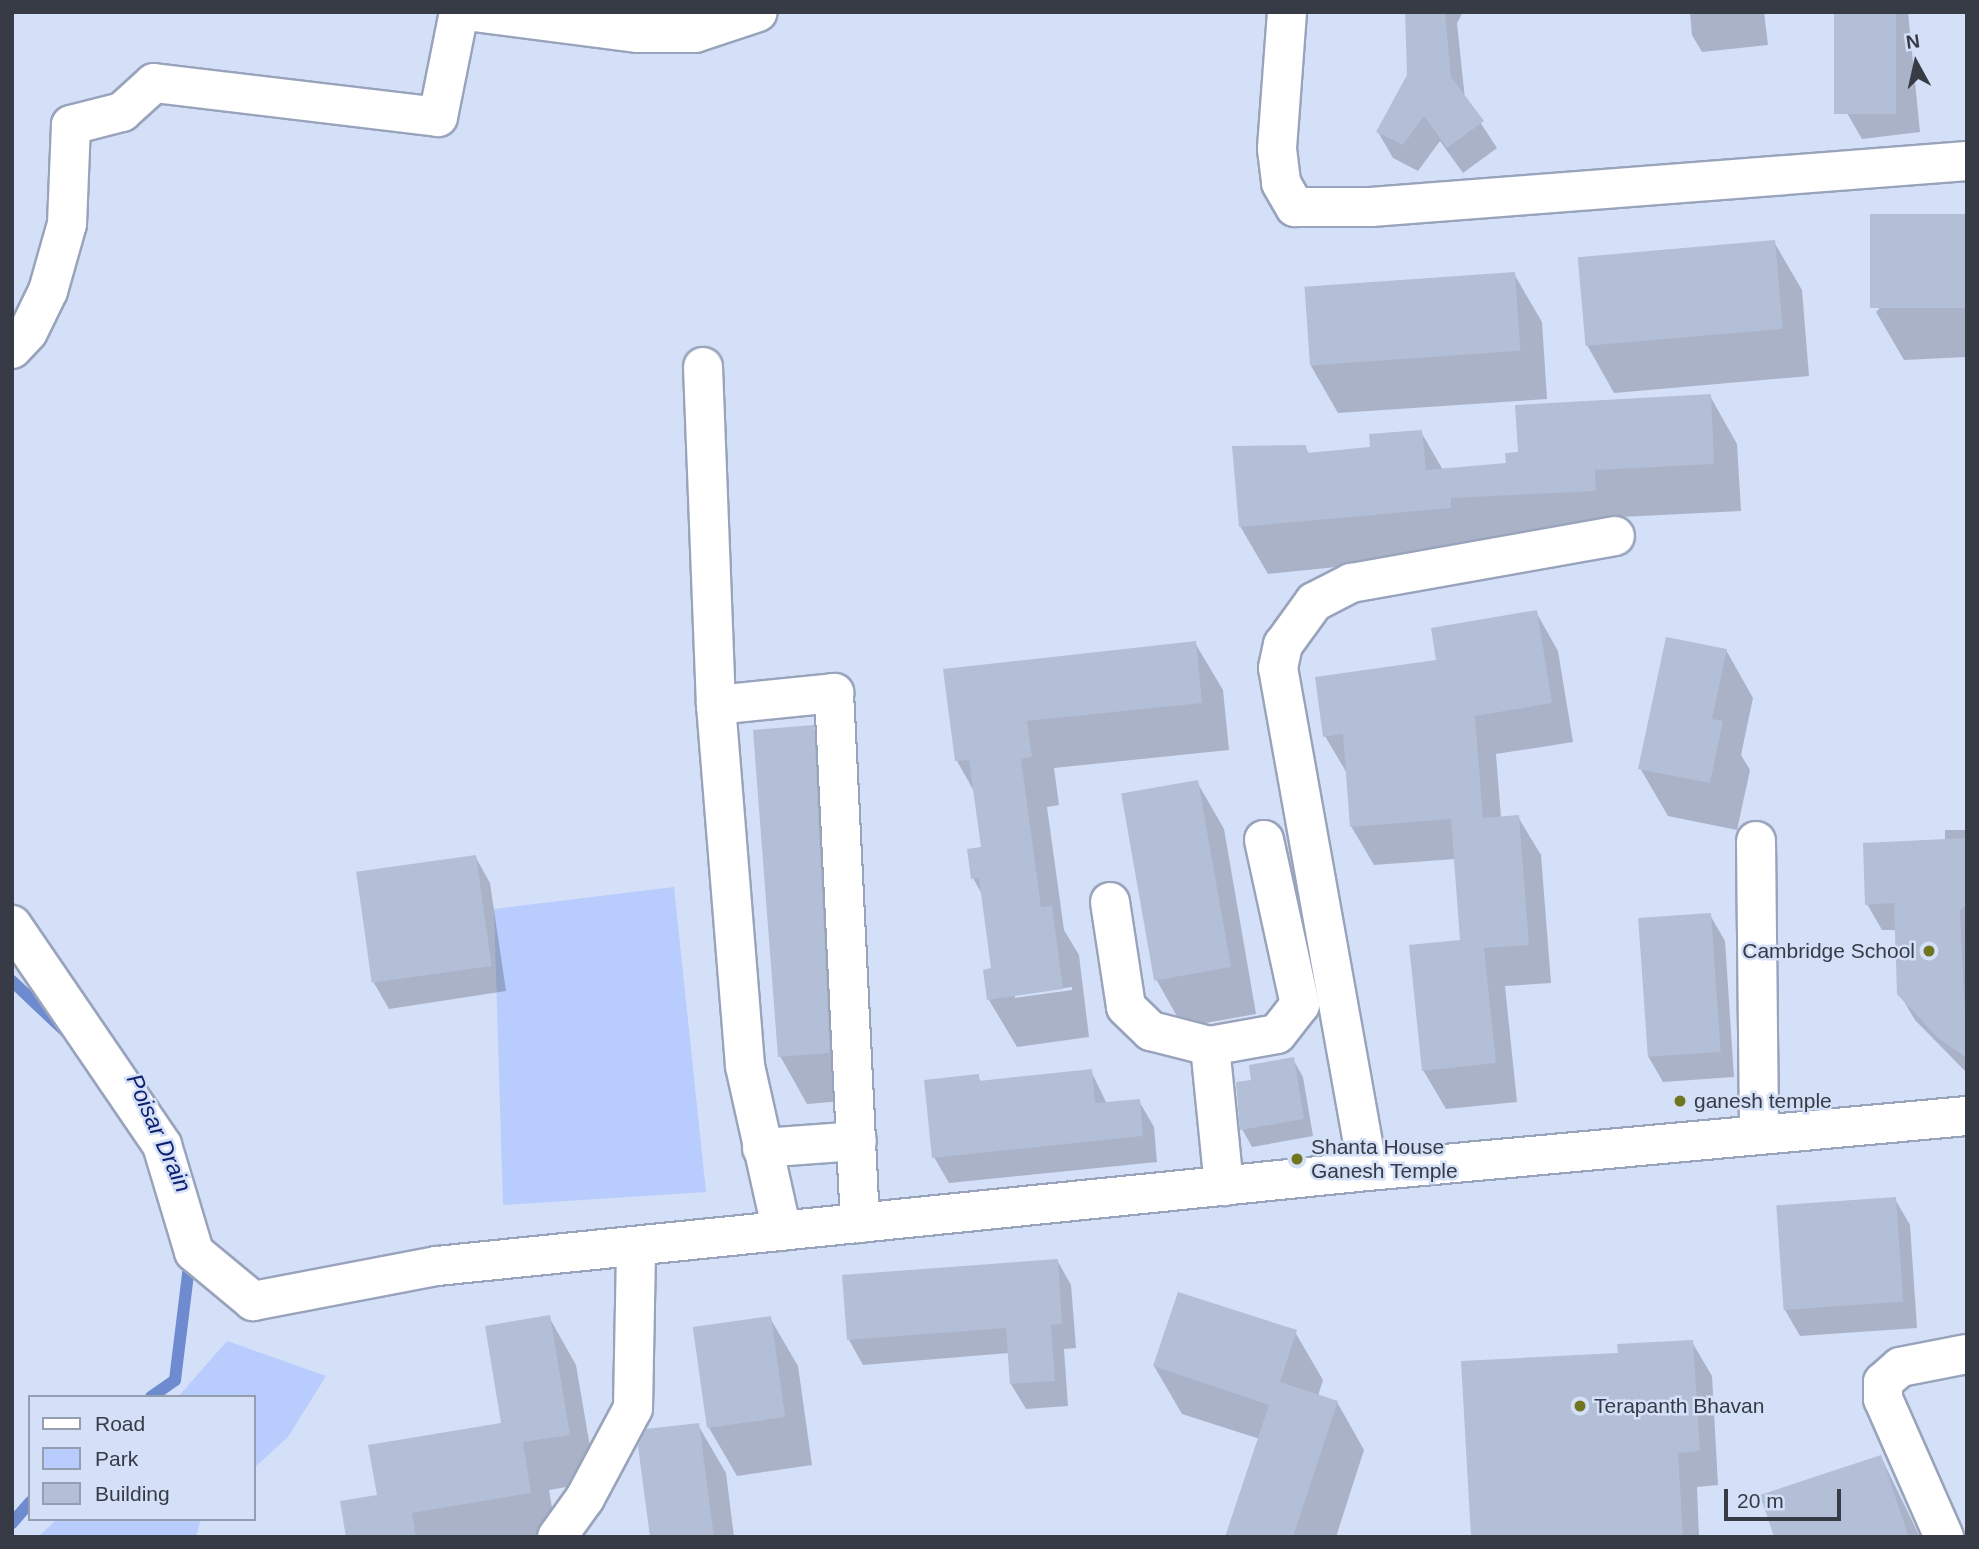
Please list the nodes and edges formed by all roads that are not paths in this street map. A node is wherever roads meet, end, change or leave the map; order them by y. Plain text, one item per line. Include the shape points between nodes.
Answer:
1 (459, 12) edge
2 (474, 12) edge
3 (758, 12) edge
4 (1287, 12) edge
5 (1967, 161) edge
6 (12, 349) edge
7 (704, 367) dead end
8 (1615, 536) dead end
9 (716, 705) junction
10 (1264, 840) dead end
11 (1756, 841) dead end
12 (1110, 902) dead end
13 (12, 925) edge
14 (1210, 1046) junction
15 (1967, 1116) edge
16 (1759, 1135) junction
17 (857, 1141) junction
18 (762, 1148) junction
19 (1368, 1171) junction
20 (1224, 1186) junction
21 (860, 1223) junction
22 (782, 1231) junction
23 (636, 1246) junction
24 (1967, 1354) edge
25 (557, 1537) edge
26 (1944, 1537) edge

1 - 6 street via 438,117 154,83 122,112 71,125 67,224 48,291 28,332
2 - 3 street via 637,33 695,33
4 - 5 street via 1277,149 1281,183 1295,207 1371,207
7 - 9 street
8 - 19 street via 1351,583 1314,602 1283,645 1278,668
9 - 17 street via 834,694
9 - 18 street via 745,1066
10 - 14 street via 1300,1005 1277,1034
11 - 16 street
12 - 14 street via 1126,1007 1151,1031
13 - 23 street via 162,1145 194,1252 253,1301 437,1266
14 - 20 street
15 - 16 street
16 - 19 street
17 - 18 street
17 - 21 street
18 - 22 street
19 - 20 street
20 - 21 street
21 - 22 street
22 - 23 street
23 - 25 street via 632,1408 585,1498
24 - 26 street via 1900,1367 1883,1382 1883,1399

